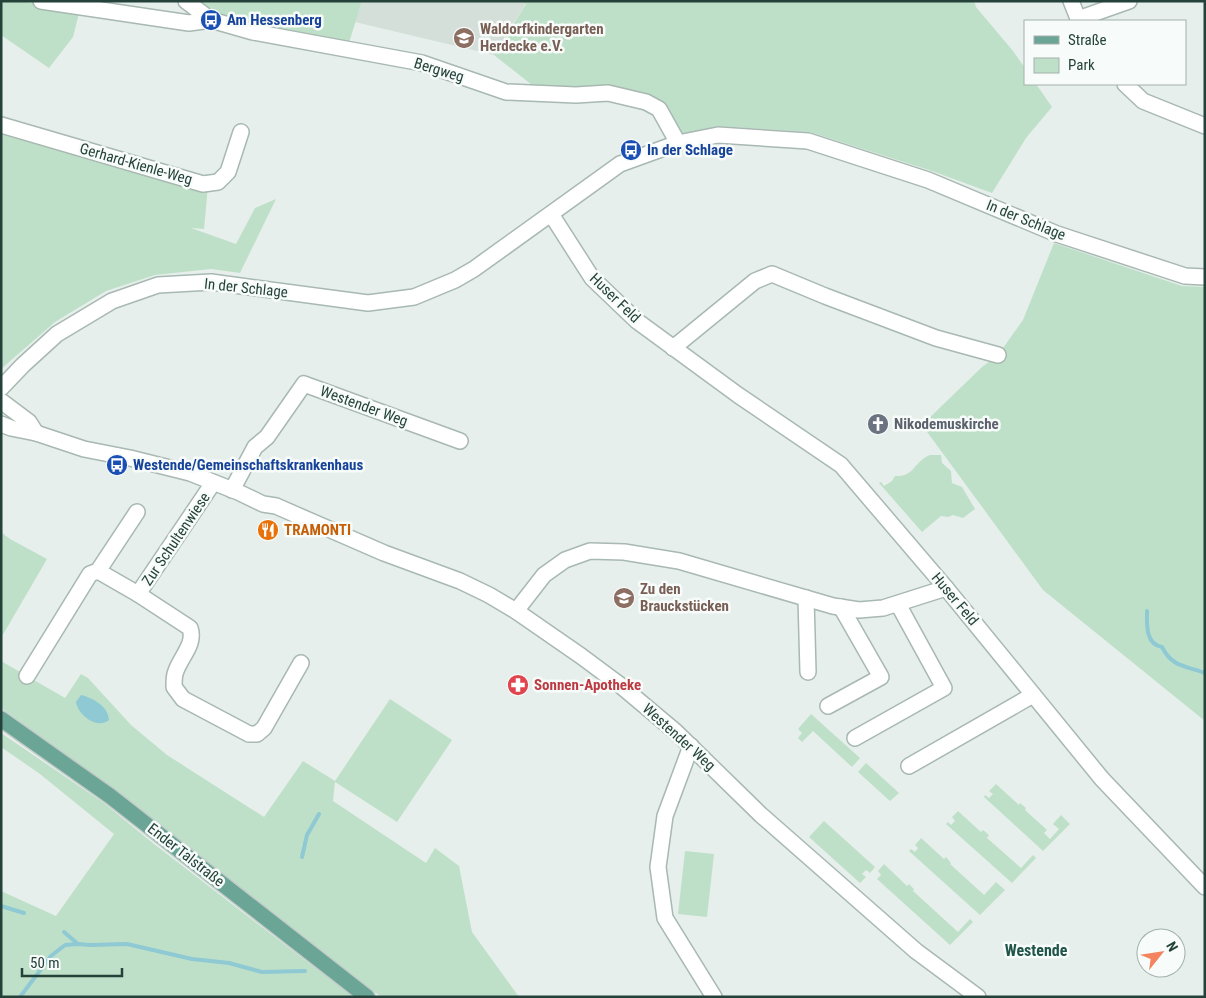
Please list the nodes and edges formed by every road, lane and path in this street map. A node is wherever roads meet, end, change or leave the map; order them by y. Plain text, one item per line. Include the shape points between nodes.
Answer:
1 (41, 1) edge
2 (186, 1) edge
3 (1071, 1) edge
4 (1129, 1) edge
5 (211, 20) junction
6 (1078, 20) edge
7 (1126, 85) edge
8 (1, 125) edge
9 (1205, 126) edge
10 (241, 132) dead end
11 (678, 143) junction
12 (551, 214) junction
13 (1205, 277) edge
14 (673, 348) junction
15 (998, 355) dead end
16 (1, 388) edge
17 (1, 401) edge
18 (1, 424) edge
19 (36, 433) junction
20 (460, 441) dead end
21 (213, 483) junction
22 (232, 490) junction
23 (136, 512) dead end
24 (98, 572) junction
25 (946, 588) junction
26 (138, 594) junction
27 (806, 598) junction
28 (898, 604) junction
29 (841, 607) junction
30 (516, 611) junction
31 (301, 663) dead end
32 (808, 672) dead end
33 (27, 676) dead end
34 (1033, 695) junction
35 (828, 706) dead end
36 (1, 719) edge
37 (855, 738) dead end
38 (691, 746) junction
39 (909, 766) dead end
40 (1205, 887) edge
41 (368, 997) edge
42 (714, 997) edge
43 (978, 997) edge

1 - 5 street via 189,23
2 - 5 street, Bergweg
3 - 6 street
4 - 6 street
5 - 11 street, Bergweg via 253,32 422,63 506,92 608,93 646,102 659,109
7 - 9 street via 1144,101
8 - 10 street, Gerhard-Kienle-Weg via 203,184 218,182 228,172
11 - 12 street, In der Schlage via 620,164
11 - 13 street, In der Schlage via 718,135 808,141 928,180 1057,234 1185,276
12 - 14 street, Huser Feld via 592,278 637,321
12 - 16 street, In der Schlage via 474,269 414,297 368,303 211,282 158,285 112,301 57,334
14 - 15 street via 755,281 772,274 936,338
14 - 25 street, Huser Feld via 841,465
17 - 19 street, Westender Weg via 29,422
18 - 19 street, Westender Weg
19 - 21 street, Westender Weg via 84,449 190,473
20 - 22 street, Westender Weg via 304,384 267,436 255,447
21 - 22 street, Westender Weg
21 - 26 street, Zur Schultenwiese
22 - 30 street, Westender Weg via 460,581
23 - 24 street
24 - 26 street, Zur Schultenwiese
24 - 33 street via 90,574
25 - 28 street
25 - 34 street, Huser Feld
26 - 31 street, Zur Schultenwiese via 190,628 193,635 175,673 174,687 183,699 249,734 258,734 264,728
27 - 29 street
27 - 30 street via 679,561 624,552 590,551 565,560 544,575
27 - 32 street
28 - 29 street via 859,610
28 - 37 street via 944,688
29 - 35 street via 881,677
30 - 38 street, Westender Weg via 620,685
34 - 39 street
34 - 40 street, Huser Feld via 1102,779
36 - 41 main road, Ender Talstraße via 110,796
38 - 42 street via 665,816 658,867 665,918
38 - 43 street, Westender Weg via 790,842 916,951

